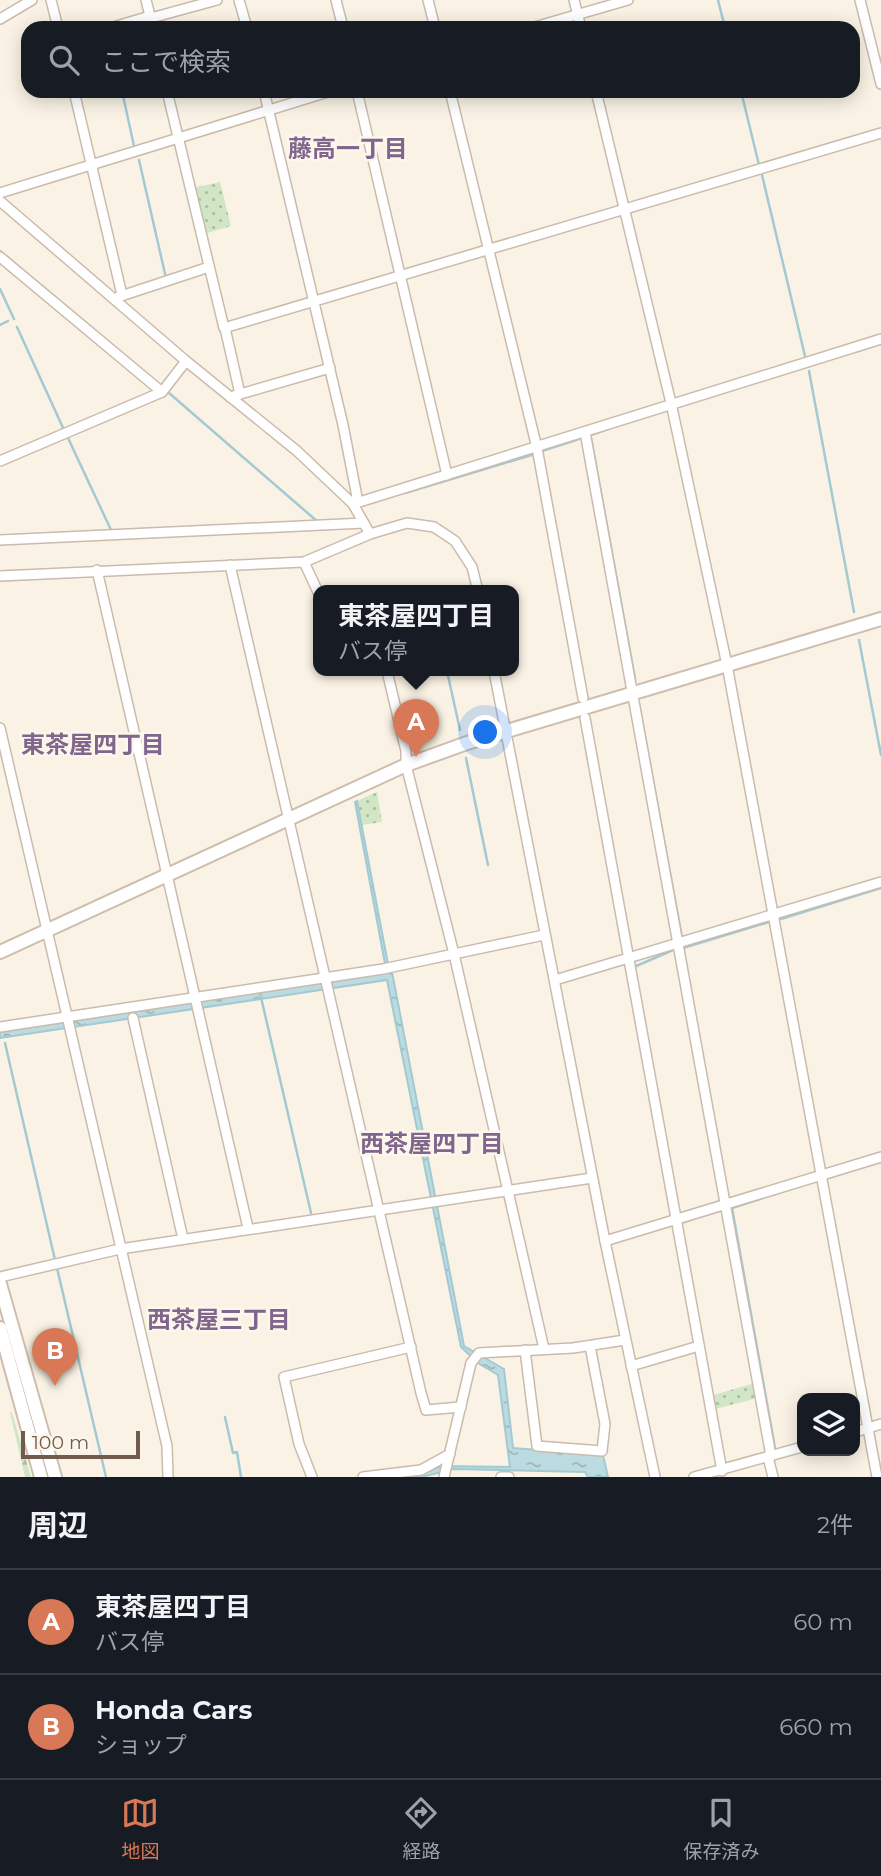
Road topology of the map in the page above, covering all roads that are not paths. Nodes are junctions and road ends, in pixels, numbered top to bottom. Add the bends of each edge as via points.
1 (32, 0) edge
2 (51, 0) edge
3 (146, 0) edge
4 (218, 0) edge
5 (239, 0) edge
6 (336, 0) edge
7 (428, 0) edge
8 (574, 0) edge
9 (628, 0) edge
10 (860, 0) edge
11 (578, 15) junction
12 (0, 19) edge
13 (56, 21) edge
14 (151, 21) edge
15 (245, 21) edge
16 (341, 21) edge
17 (433, 21) edge
18 (556, 21) edge
19 (579, 21) edge
20 (881, 84) edge
21 (76, 98) edge
22 (169, 98) edge
23 (266, 98) edge
24 (309, 98) edge
25 (359, 98) edge
26 (452, 98) edge
27 (598, 98) edge
28 (269, 111) junction
29 (881, 133) edge
30 (178, 140) junction
31 (92, 164) junction
32 (0, 193) edge
33 (0, 201) edge
34 (625, 209) junction
35 (489, 249) junction
36 (0, 257) edge
37 (209, 267) junction
38 (401, 276) junction
39 (118, 298) junction
40 (314, 301) junction
41 (225, 328) junction
42 (881, 339) edge
43 (186, 362) junction
44 (330, 368) junction
45 (162, 392) junction
46 (240, 394) junction
47 (230, 397) junction
48 (671, 403) junction
49 (585, 432) junction
50 (537, 448) junction
51 (0, 461) edge
52 (447, 475) junction
53 (353, 504) junction
54 (364, 523) junction
55 (370, 534) junction
56 (0, 540) edge
57 (304, 562) junction
58 (230, 565) junction
59 (97, 570) junction
60 (0, 576) edge
61 (315, 585) edge
62 (476, 585) edge
63 (881, 618) edge
64 (727, 665) junction
65 (388, 676) edge
66 (495, 676) edge
67 (632, 693) junction
68 (583, 698) dead end
69 (585, 718) dead end
70 (0, 728) edge
71 (506, 731) junction
72 (406, 765) junction
73 (287, 821) junction
74 (166, 876) junction
75 (881, 882) edge
76 (774, 914) junction
77 (47, 931) junction
78 (544, 935) junction
79 (678, 943) junction
80 (0, 953) edge
81 (454, 954) junction
82 (629, 958) junction
83 (555, 980) junction
84 (326, 984) junction
85 (197, 1003) junction
86 (132, 1018) dead end
87 (67, 1022) junction
88 (0, 1027) edge
89 (881, 1157) edge
90 (822, 1175) junction
91 (592, 1178) junction
92 (508, 1191) junction
93 (726, 1205) junction
94 (379, 1211) junction
95 (676, 1220) junction
96 (248, 1228) junction
97 (183, 1239) junction
98 (605, 1241) junction
99 (120, 1249) junction
100 (0, 1277) edge
101 (0, 1284) edge
102 (0, 1328) edge
103 (625, 1340) junction
104 (590, 1346) junction
105 (699, 1346) junction
106 (411, 1347) junction
107 (544, 1349) junction
108 (525, 1350) junction
109 (631, 1366) junction
110 (461, 1407) junction
111 (881, 1423) edge
112 (868, 1428) junction
113 (860, 1430) edge
114 (797, 1449) edge
115 (769, 1457) junction
116 (447, 1466) edge
117 (724, 1473) edge
118 (41, 1477) edge
119 (55, 1477) edge
120 (168, 1477) edge
121 (312, 1477) edge
122 (363, 1477) edge
123 (501, 1477) edge
124 (509, 1477) edge
125 (655, 1477) edge
126 (694, 1477) edge
127 (773, 1477) edge
128 (877, 1477) edge

1 - 12 street
2 - 13 street
3 - 14 street
4 - 14 street
5 - 15 street
6 - 16 street
7 - 17 street
8 - 11 street
9 - 11 street
10 - 20 street
11 - 18 street
11 - 19 street
21 - 31 street
22 - 30 street
23 - 28 street
24 - 28 street
25 - 38 street
26 - 35 street
27 - 34 street
28 - 30 street
28 - 40 street
29 - 34 street
30 - 31 street
30 - 37 street
31 - 32 street
31 - 39 street
33 - 39 street
34 - 35 street
34 - 48 street
35 - 38 street
35 - 50 street
36 - 45 street
37 - 39 street
37 - 41 street
38 - 40 street
38 - 52 street
39 - 43 street
40 - 41 street
40 - 44 street
41 - 46 street
42 - 48 street
43 - 45 street
43 - 47 street
44 - 46 street
44 - 53 street via 356,497
45 - 51 street
46 - 47 street
47 - 53 street
48 - 49 street
48 - 64 street
49 - 50 street
49 - 67 street
50 - 52 street
50 - 68 street
52 - 53 street
53 - 54 street
54 - 55 street
54 - 56 street
55 - 57 street
55 - 62 street via 407,523 445,532 466,553
57 - 58 street
57 - 61 street
58 - 59 street
58 - 73 street
59 - 60 street
59 - 74 street
63 - 64 street
64 - 67 street
64 - 76 street
65 - 72 street
66 - 71 street
67 - 71 street
67 - 79 street
69 - 82 street
70 - 77 street
71 - 72 street
71 - 78 street
72 - 73 street
72 - 81 street
73 - 74 street
73 - 84 street
74 - 77 street
74 - 85 street
75 - 76 street
76 - 79 street
76 - 90 street
77 - 80 street
77 - 87 street
78 - 81 street
78 - 83 street
79 - 82 street
79 - 93 street
81 - 84 street
81 - 92 street
82 - 83 street
82 - 95 street
83 - 91 street
84 - 85 street
84 - 94 street
85 - 87 street
85 - 96 street
86 - 97 street
87 - 88 street
87 - 99 street
89 - 90 street
90 - 93 street
90 - 112 street
91 - 92 street
91 - 98 street
92 - 94 street
92 - 107 street
93 - 95 street
93 - 115 street
94 - 96 street
94 - 106 street
95 - 98 street
95 - 105 street
96 - 97 street
97 - 99 street
98 - 103 street
99 - 100 street
99 - 120 street via 167,1446
101 - 119 street
102 - 118 street
103 - 104 street
103 - 109 street
104 - 107 street
104 - 108 street via 605,1424 602,1451 537,1446
105 - 109 street
105 - 117 street
106 - 110 street via 426,1410
106 - 121 street via 284,1377 299,1444
107 - 108 street
108 - 110 street via 479,1353 471,1363
109 - 125 street
110 - 116 street
111 - 112 street
112 - 113 street
112 - 128 street
114 - 115 street
115 - 117 street
115 - 127 street
116 - 122 street
117 - 126 street
123 - 124 street

